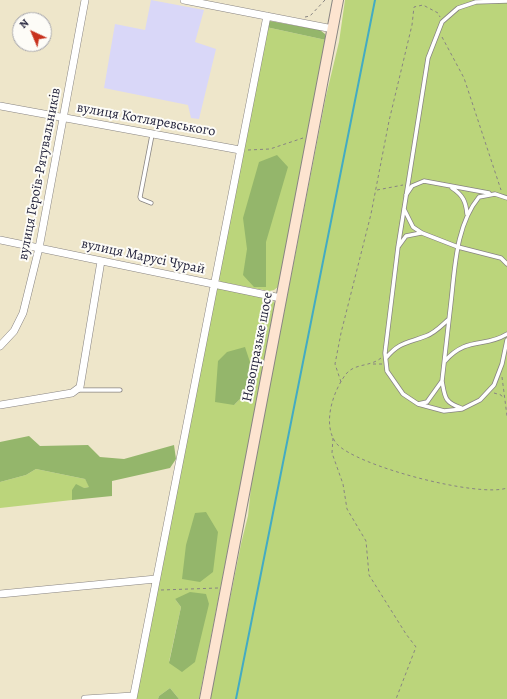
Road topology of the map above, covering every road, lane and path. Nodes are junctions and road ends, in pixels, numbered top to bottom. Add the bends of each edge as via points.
1 (85, 0) edge
2 (184, 0) edge
3 (325, 0) edge
4 (338, 0) edge
5 (507, 1) edge
6 (267, 16) junction
7 (302, 17) dead end
8 (442, 22) junction
9 (333, 29) junction
10 (437, 29) junction
11 (0, 106) edge
12 (65, 119) junction
13 (313, 133) junction
14 (152, 135) junction
15 (240, 150) junction
16 (407, 184) junction
17 (450, 186) junction
18 (376, 190) junction
19 (495, 194) junction
20 (405, 196) junction
21 (506, 197) edge
22 (151, 203) dead end
23 (403, 207) junction
24 (467, 215) junction
25 (422, 233) junction
26 (0, 240) edge
27 (458, 247) junction
28 (40, 248) junction
29 (398, 248) junction
30 (501, 258) junction
31 (507, 258) edge
32 (101, 261) junction
33 (507, 264) edge
34 (215, 285) junction
35 (281, 298) junction
36 (449, 319) junction
37 (507, 334) edge
38 (507, 340) edge
39 (0, 346) edge
40 (385, 352) junction
41 (386, 358) junction
42 (444, 362) junction
43 (373, 364) junction
44 (502, 364) junction
45 (387, 371) junction
46 (442, 381) junction
47 (341, 382) junction
48 (77, 390) junction
49 (120, 390) dead end
50 (492, 393) dead end
51 (504, 400) junction
52 (418, 404) junction
53 (0, 405) edge
54 (462, 409) junction
55 (507, 416) edge
56 (333, 438) junction
57 (507, 488) edge
58 (156, 579) junction
59 (226, 587) junction
60 (155, 590) junction
61 (0, 594) edge
62 (133, 697) edge
63 (86, 699) edge
64 (205, 699) edge
65 (396, 699) edge

1 - 12 street, вулиця Героїв-Рятувальників
2 - 6 street
3 - 7 path via 310,16
4 - 9 main road, Новопразьке шосе
5 - 8 lane via 476,2 458,8
6 - 9 street
6 - 15 street
8 - 10 lane
8 - 18 path via 438,14 424,5 414,7
9 - 13 main road, Новопразьке шосе
10 - 16 lane via 428,58
10 - 21 path via 464,78
11 - 12 street, вулиця Котляревського
12 - 14 street, вулиця Котляревського
12 - 28 street, вулиця Героїв-Рятувальників
13 - 15 path via 270,149
13 - 35 main road, Новопразьке шосе
14 - 15 street, вулиця Котляревського
14 - 22 lane via 140,197
15 - 34 street
16 - 18 path
16 - 20 lane
17 - 19 lane
17 - 20 lane via 424,181 412,186
17 - 24 lane via 460,193 466,204
18 - 47 path via 335,364
19 - 21 lane
19 - 24 lane via 479,197
20 - 23 lane
23 - 25 lane via 413,227
23 - 29 lane
24 - 27 lane
25 - 27 lane
25 - 29 lane via 406,236
26 - 28 street, вулиця Марусі Чурай
27 - 30 lane
27 - 36 lane
28 - 32 street, вулиця Марусі Чурай
28 - 39 street, вулиця Героїв-Рятувальників via 23,313 14,331
29 - 40 lane
30 - 31 lane
30 - 33 lane
32 - 34 street, вулиця Марусі Чурай
32 - 48 street via 82,380
34 - 35 street, вулиця Марусі Чурай
34 - 58 street
35 - 59 main road, Новопразьке шосе
36 - 41 lane via 427,336 400,344
36 - 42 lane
37 - 42 lane via 462,346
38 - 44 lane
40 - 41 lane
40 - 43 path
41 - 45 lane
42 - 46 lane
43 - 45 path via 381,364
43 - 47 path via 354,367
44 - 51 path
44 - 54 lane via 494,385 480,400
45 - 52 lane via 403,394
46 - 52 lane via 427,402
46 - 54 lane via 450,404
47 - 56 path via 331,408 330,427
48 - 49 lane
48 - 53 street via 72,394
50 - 51 path via 501,395
51 - 55 path
52 - 54 lane via 444,411
56 - 57 path via 351,455 423,479 471,489
56 - 65 path via 332,453 343,484 347,509 366,541 369,575 416,647
58 - 60 street
58 - 61 street
59 - 60 path
59 - 64 main road, Новопразьке шосе
60 - 62 street
62 - 63 street

